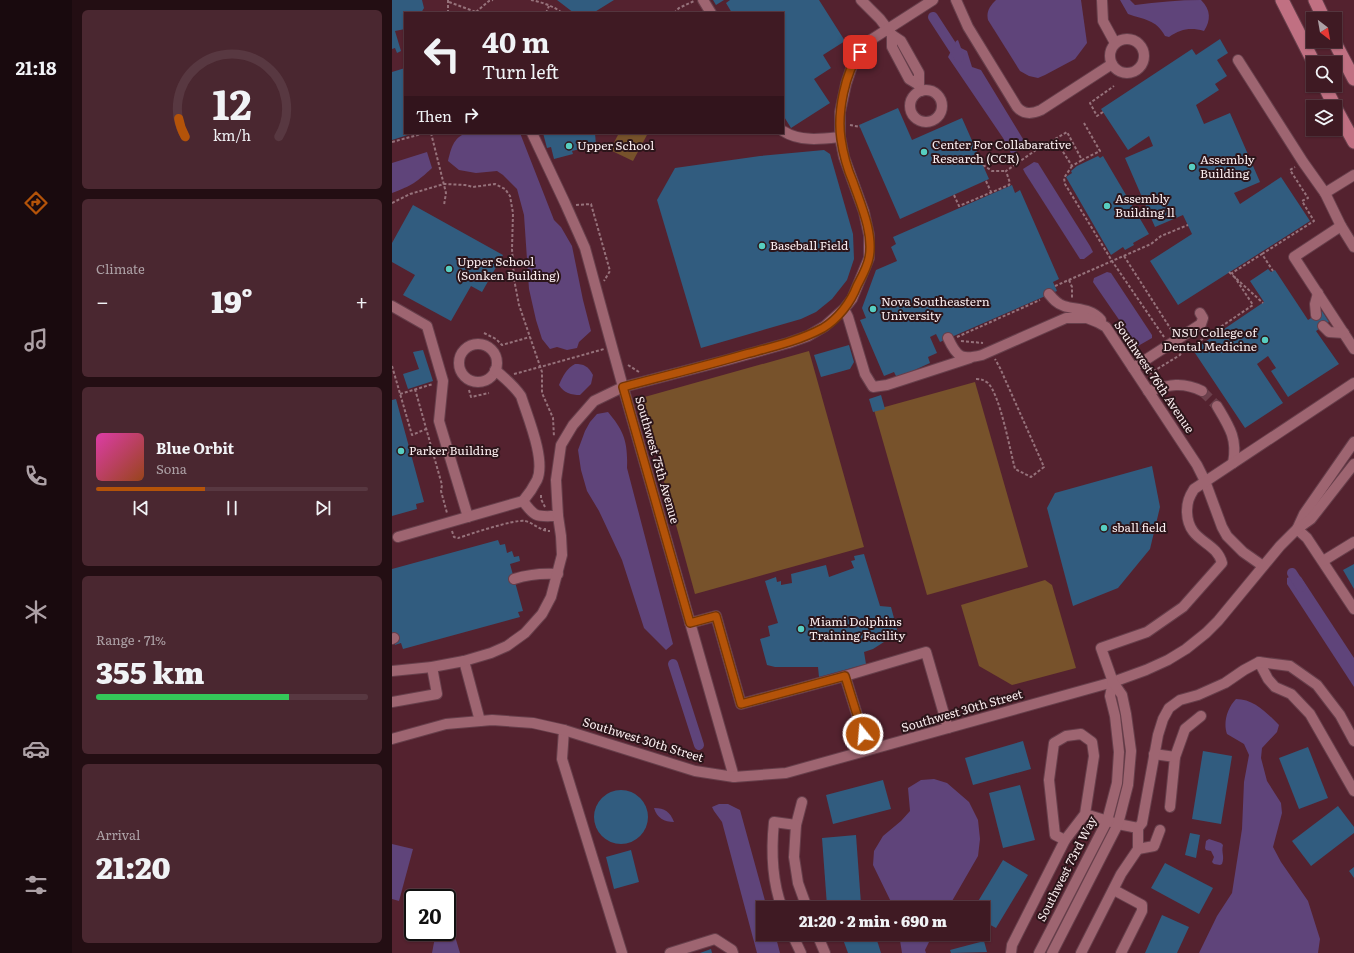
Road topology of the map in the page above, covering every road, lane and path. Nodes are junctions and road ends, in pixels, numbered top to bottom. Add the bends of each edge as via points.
1 (493, 0) edge
2 (531, 0) edge
3 (695, 0) edge
4 (703, 0) edge
5 (861, 0) edge
6 (933, 0) edge
7 (956, 0) edge
8 (1102, 0) edge
9 (1282, 0) edge
10 (1315, 0) edge
11 (449, 1) edge
12 (549, 6) junction
13 (448, 12) edge
14 (476, 12) edge
15 (546, 12) edge
16 (560, 12) edge
17 (675, 12) edge
18 (710, 12) edge
19 (1321, 12) edge
20 (890, 32) junction
21 (1115, 43) junction
22 (1338, 48) edge
23 (1310, 56) edge
24 (911, 59) junction
25 (1238, 60) dead end
26 (901, 64) junction
27 (1112, 64) junction
28 (1354, 79) edge
29 (1114, 86) dead end
30 (1103, 112) dead end
31 (1342, 120) edge
32 (1084, 123) dead end
33 (848, 125) dead end
34 (860, 127) dead end
35 (784, 132) edge
36 (421, 134) edge
37 (431, 134) edge
38 (532, 134) edge
39 (840, 137) junction
40 (1055, 139) junction
41 (392, 142) edge
42 (1354, 142) edge
43 (1082, 160) junction
44 (983, 164) dead end
45 (1299, 165) dead end
46 (1072, 166) junction
47 (1006, 171) junction
48 (1354, 175) edge
49 (986, 181) dead end
50 (444, 184) junction
51 (991, 193) junction
52 (1325, 193) junction
53 (954, 195) dead end
54 (574, 200) dead end
55 (392, 203) edge
56 (444, 205) dead end
57 (576, 205) junction
58 (579, 210) dead end
59 (1188, 225) dead end
60 (1341, 226) junction
61 (1354, 247) edge
62 (1262, 254) junction
63 (1124, 256) junction
64 (1112, 261) junction
65 (1273, 271) dead end
66 (1229, 272) dead end
67 (602, 274) dead end
68 (1069, 280) junction
69 (604, 281) junction
70 (606, 287) dead end
71 (1318, 293) junction
72 (1048, 294) junction
73 (1263, 303) dead end
74 (1072, 304) dead end
75 (392, 306) edge
76 (844, 309) junction
77 (1200, 313) dead end
78 (1316, 315) dead end
79 (1066, 318) junction
80 (1323, 326) dead end
81 (1106, 327) junction
82 (484, 333) dead end
83 (1344, 333) junction
84 (1174, 334) dead end
85 (530, 337) junction
86 (948, 338) dead end
87 (1179, 343) dead end
88 (987, 344) dead end
89 (1165, 344) junction
90 (612, 346) junction
91 (1354, 349) edge
92 (1183, 350) junction
93 (994, 356) dead end
94 (970, 358) junction
95 (626, 364) dead end
96 (392, 366) edge
97 (540, 367) junction
98 (1133, 368) junction
99 (495, 370) dead end
100 (640, 372) dead end
101 (1149, 374) dead end
102 (506, 379) junction
103 (976, 379) dead end
104 (1354, 383) edge
105 (433, 384) dead end
106 (623, 387) junction
107 (415, 389) junction
108 (469, 390) dead end
109 (1148, 391) junction
110 (1202, 391) tunnel mouth
111 (489, 392) dead end
112 (400, 394) junction
113 (1217, 406) tunnel mouth
114 (426, 428) junction
115 (1354, 442) edge
116 (1233, 463) junction
117 (1354, 464) edge
118 (1205, 481) junction
119 (523, 501) junction
120 (558, 516) junction
121 (468, 517) junction
122 (449, 523) junction
123 (1297, 529) junction
124 (554, 532) dead end
125 (398, 537) dead end
126 (1354, 542) edge
127 (1323, 561) junction
128 (1263, 566) junction
129 (558, 574) junction
130 (514, 579) dead end
131 (1354, 609) edge
132 (690, 623) junction
133 (464, 661) junction
134 (1259, 662) junction
135 (432, 667) junction
136 (392, 670) edge
137 (845, 676) junction
138 (1113, 682) junction
139 (392, 702) edge
140 (1201, 716) dead end
141 (480, 721) junction
142 (948, 728) junction
143 (564, 730) junction
144 (392, 740) edge
145 (1354, 741) edge
146 (868, 750) junction
147 (1154, 754) junction
148 (1175, 757) junction
149 (734, 777) junction
150 (1354, 791) edge
151 (802, 802) dead end
152 (1170, 807) dead end
153 (1085, 814) junction
154 (1107, 821) junction
155 (1118, 824) junction
156 (796, 825) junction
157 (1138, 828) junction
158 (1160, 830) dead end
159 (1065, 840) junction
160 (1138, 849) junction
161 (1114, 890) junction
162 (780, 901) edge
163 (804, 901) edge
164 (795, 941) edge
165 (820, 941) edge
166 (622, 953) edge
167 (670, 953) edge
168 (733, 953) edge
169 (801, 953) edge
170 (825, 953) edge
171 (1011, 953) edge
172 (1039, 953) edge
173 (1052, 953) edge
174 (1082, 953) edge
175 (1120, 953) edge

1 - 14 path
2 - 12 path
3 - 17 path
4 - 18 street
5 - 20 street
6 - 20 street
7 - 27 street via 968,27 1020,111 1035,113 1041,110
8 - 21 street via 1103,21
9 - 23 main road
10 - 19 main road
11 - 13 path
11 - 14 path
12 - 15 path
12 - 16 path
20 - 24 street via 901,41
20 - 26 street via 892,47
20 - 39 street via 866,43 854,60 840,112
21 - 27 street via 1110,53
21 - 27 street via 1131,39 1140,45 1144,56 1140,66 1131,72 1120,71
22 - 28 main road
24 - 26 street
24 - 26 street via 919,73 920,88 908,79
25 - 52 street
29 - 30 path via 1090,103 1097,116
31 - 42 main road
32 - 43 path via 1100,151
33 - 34 path
35 - 39 street via 800,138
36 - 41 path
37 - 50 path
38 - 90 street, Southwest 75th Avenue via 585,248
39 - 76 street via 869,236 869,258 852,299
40 - 43 path via 1067,132
40 - 46 path
40 - 47 path
43 - 46 path
44 - 47 path via 992,171
45 - 62 path via 1290,170 1308,198 1302,202 1314,221
46 - 64 path via 1064,180
47 - 51 path via 1009,185
48 - 52 street
49 - 51 path
50 - 55 path via 410,194
50 - 56 path
50 - 85 path via 473,187 495,184 505,189 510,196 513,213 514,280
51 - 53 path via 959,206
52 - 60 street
54 - 57 path
57 - 58 path
57 - 69 path via 591,204 610,271
59 - 63 path
60 - 61 street
60 - 71 street via 1294,257
62 - 65 path
62 - 92 path via 1232,273 1253,305
63 - 64 path
63 - 84 path
64 - 68 path
64 - 89 path
66 - 73 path, bridge
67 - 69 path
68 - 72 path
68 - 74 path via 1073,292
69 - 70 path
71 - 78 street
71 - 83 street
72 - 79 street via 1059,313
72 - 81 street via 1064,306 1097,315
72 - 88 path via 957,336 961,341
75 - 121 street via 428,326 443,381 439,421
76 - 94 street, Southwest 76th Avenue via 865,374 873,387 887,386
76 - 106 street via 825,326 808,336
77 - 89 street via 1203,318 1201,324
79 - 81 street, Southwest 76th Avenue via 1087,318
79 - 94 street, Southwest 76th Avenue
80 - 83 street via 1329,332
81 - 98 street, Southwest 76th Avenue
82 - 85 path via 502,345
83 - 91 street
85 - 97 path
86 - 94 street via 954,350 961,356
87 - 92 path
89 - 98 street via 1146,361
90 - 97 path
90 - 106 street, Southwest 75th Avenue
92 - 101 path via 1180,355
93 - 103 path via 1044,466 1030,477 1015,469 995,397 986,382
95 - 100 path
96 - 112 path
97 - 102 path via 510,375
98 - 109 street, Southwest 76th Avenue
99 - 102 street
102 - 119 street via 521,396 539,453 538,479
104 - 116 street
105 - 107 path
106 - 120 street via 594,401 573,425 561,445 556,480
106 - 132 street, Southwest 75th Avenue
107 - 112 path
107 - 114 path
108 - 111 path via 471,397
109 - 110 street via 1176,384 1188,385
109 - 118 street, Southwest 76th Avenue
112 - 114 path via 412,435
113 - 116 street via 1232,432 1236,448
114 - 122 path via 442,485 441,491
115 - 123 street, Southwest 30th Street via 1304,514
116 - 118 street
117 - 123 street, Southwest 30th Street via 1312,519
118 - 128 street, Southwest 76th Avenue via 1227,536 1243,552
118 - 138 street via 1188,497 1189,524 1195,534 1220,555 1222,563 1183,607 1146,632 1101,648
119 - 120 street via 537,516
119 - 121 street
120 - 129 street via 562,555
121 - 122 street
122 - 124 path via 454,537 458,538 515,521 525,521 545,531
122 - 125 street
123 - 127 street via 1307,538
123 - 128 street, Southwest 30th Street
126 - 127 street
127 - 131 street
128 - 138 street, Southwest 30th Street via 1218,621 1190,646 1157,665
129 - 130 street via 541,573
129 - 133 street via 552,597 542,614 525,633 507,646
132 - 137 street via 716,616 741,704
132 - 149 street, Southwest 75th Avenue
133 - 135 street
133 - 141 street
134 - 145 street via 1290,666 1317,685 1340,715
134 - 147 street via 1224,683 1180,700 1169,708 1163,719
134 - 150 street via 1275,687 1291,694 1310,714
135 - 136 street
135 - 139 street via 437,694
137 - 142 street via 926,652
137 - 146 street
138 - 142 street, Southwest 30th Street
138 - 154 street, Southwest 73rd Way via 1110,696 1119,752 1117,783
138 - 155 street, Southwest 73rd Way via 1122,695 1131,751 1128,785
140 - 148 street via 1185,729
141 - 143 street, Southwest 30th Street via 533,723
141 - 144 street, Southwest 30th Street via 446,724
142 - 146 street, Southwest 30th Street
143 - 149 street, Southwest 30th Street via 695,771
143 - 166 street via 562,759
146 - 149 street, Southwest 30th Street via 786,773
147 - 148 street
147 - 157 street via 1142,823
148 - 152 street
151 - 156 street
153 - 154 street
153 - 159 street
153 - 159 street via 1094,756 1092,742 1081,734 1066,736 1054,743 1049,780 1055,835
154 - 155 street
154 - 172 street, Southwest 73rd Way
155 - 157 street
155 - 173 street, Southwest 73rd Way
156 - 162 street via 774,822 772,847
156 - 163 street via 794,857 798,883
157 - 160 street
158 - 160 street via 1154,846
159 - 171 street via 1012,945
160 - 161 street via 1121,874
161 - 174 street
161 - 175 street via 1142,905 1142,910
164 - 169 street
165 - 170 street
167 - 168 street via 715,939

